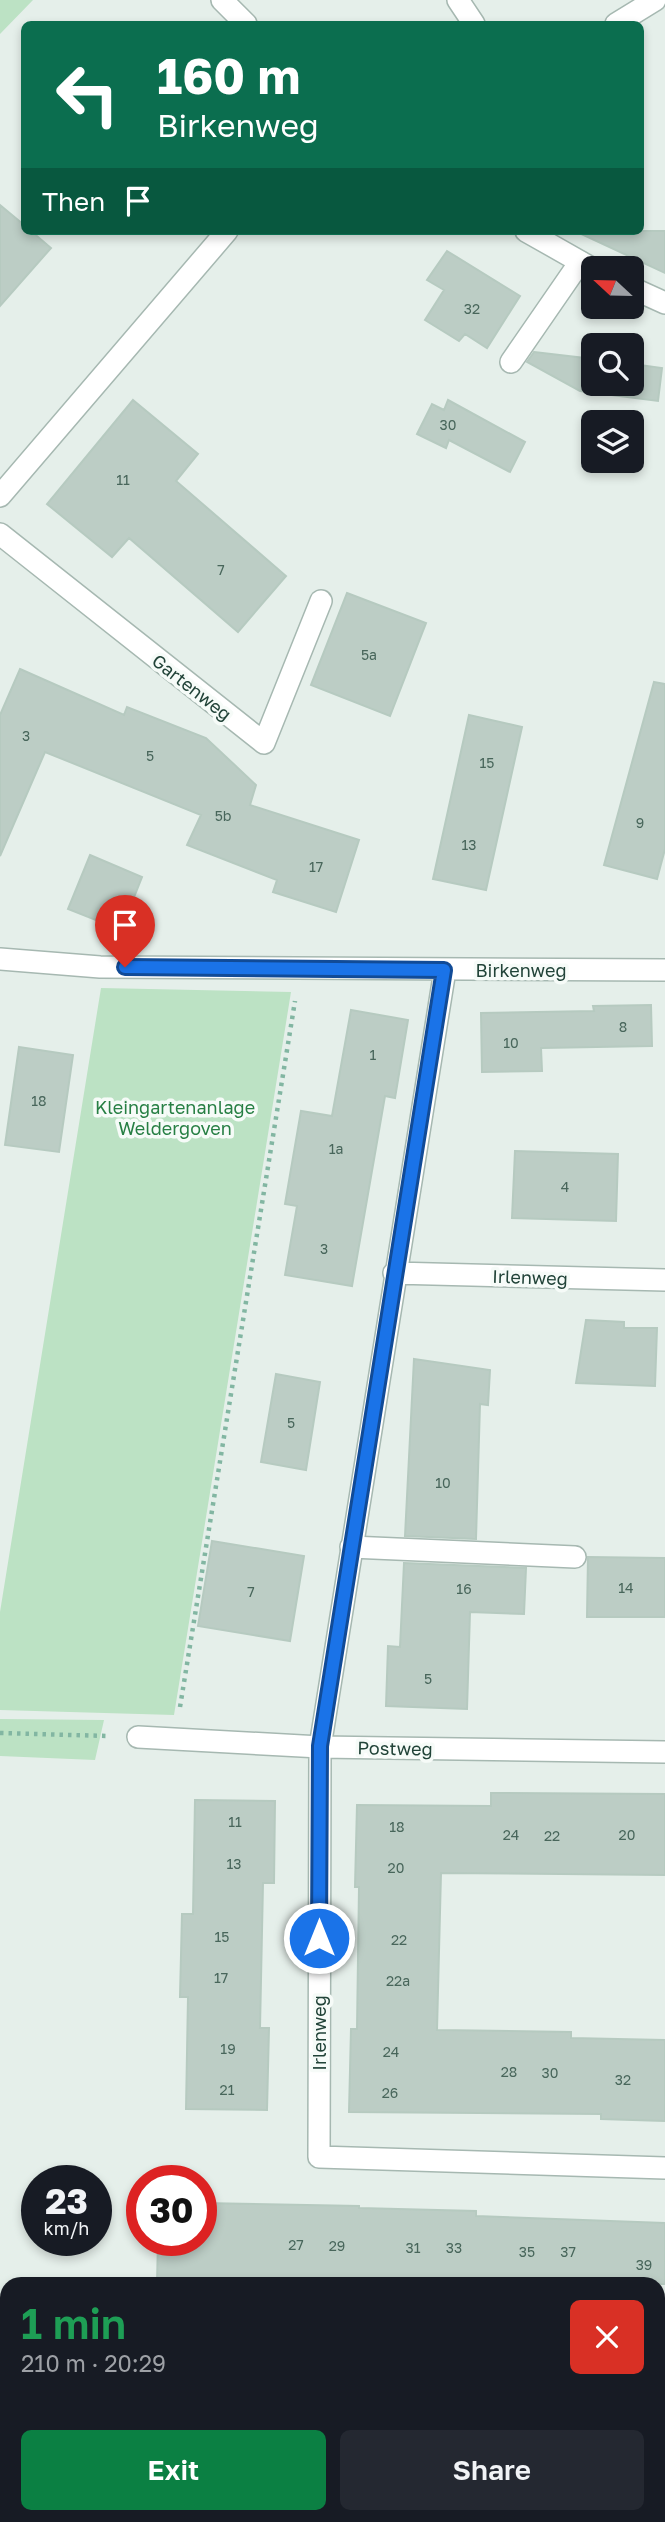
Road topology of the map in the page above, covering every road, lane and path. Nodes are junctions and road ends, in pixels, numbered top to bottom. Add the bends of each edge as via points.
1 (222, 0) edge
2 (458, 0) edge
3 (655, 0) edge
4 (243, 21) edge
5 (472, 21) edge
6 (621, 21) edge
7 (224, 235) edge
8 (533, 235) edge
9 (581, 262) edge
10 (581, 273) edge
11 (644, 293) edge
12 (665, 303) edge
13 (511, 362) dead end
14 (0, 496) edge
15 (0, 534) edge
16 (321, 601) dead end
17 (0, 959) edge
18 (300, 969) junction
19 (444, 970) junction
20 (665, 970) edge
21 (394, 1273) junction
22 (665, 1280) edge
23 (352, 1547) junction
24 (575, 1557) dead end
25 (0, 1733) edge
26 (138, 1737) joint
27 (174, 1739) junction
28 (320, 1746) junction
29 (665, 1752) edge
30 (665, 2168) edge

1 - 4 street
2 - 5 street
3 - 6 street
7 - 14 street
8 - 9 street
10 - 13 street
11 - 12 street
15 - 16 street, Gartenweg via 264,743
17 - 18 street, Birkenweg via 100,967
18 - 19 street, Birkenweg
18 - 27 path
19 - 20 street, Birkenweg
19 - 21 street, Irlenweg
21 - 22 street, Irlenweg
21 - 23 street, Irlenweg
23 - 24 street
23 - 28 street, Irlenweg
25 - 26 path
26 - 27 street, Postweg
27 - 28 street, Postweg
28 - 29 street, Postweg
28 - 30 street, Irlenweg via 318,2157

